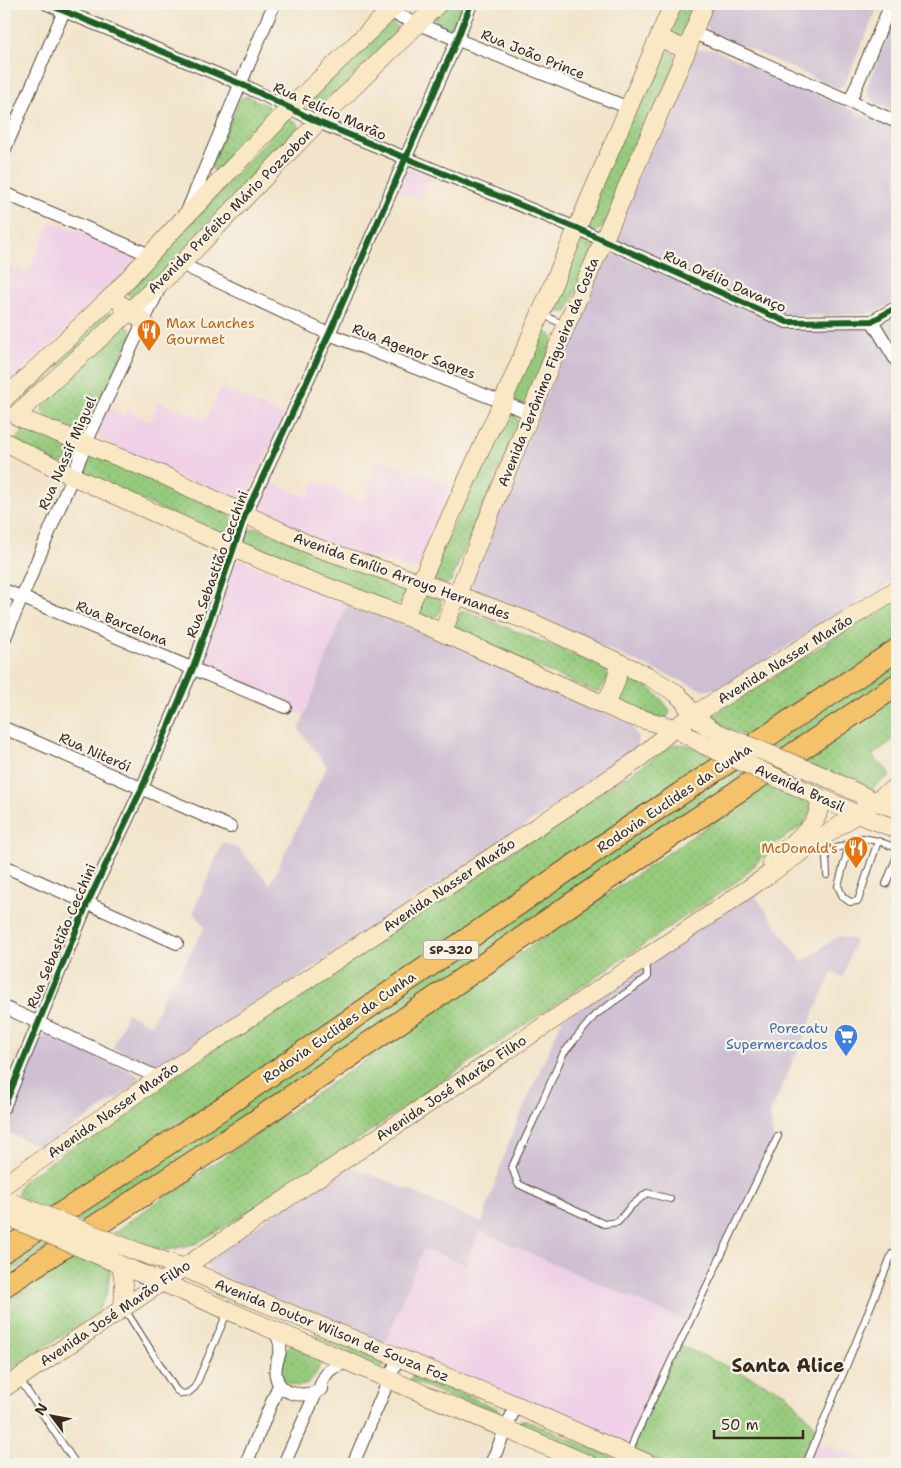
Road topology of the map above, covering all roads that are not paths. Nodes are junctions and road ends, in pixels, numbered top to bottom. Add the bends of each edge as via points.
1 (47, 4) edge
2 (274, 4) edge
3 (372, 4) edge
4 (438, 4) edge
5 (471, 4) edge
6 (673, 4) edge
7 (704, 4) edge
8 (891, 4) edge
9 (65, 7) edge
10 (394, 8) edge
11 (418, 24) junction
12 (692, 32) junction
13 (659, 38) junction
14 (457, 40) junction
15 (687, 50) junction
16 (241, 84) junction
17 (850, 101) junction
18 (290, 108) junction
19 (629, 108) junction
20 (318, 122) junction
21 (897, 122) edge
22 (4, 151) edge
23 (406, 158) junction
24 (4, 193) edge
25 (185, 217) junction
26 (576, 228) junction
27 (602, 241) junction
28 (150, 255) junction
29 (180, 264) junction
30 (163, 280) junction
31 (112, 296) junction
32 (897, 307) edge
33 (129, 311) junction
34 (540, 313) junction
35 (872, 321) junction
36 (144, 322) junction
37 (566, 326) junction
38 (329, 334) junction
39 (897, 362) edge
40 (4, 399) edge
41 (503, 401) junction
42 (13, 412) edge
43 (530, 413) junction
44 (4, 441) edge
45 (86, 444) junction
46 (72, 476) junction
47 (245, 515) junction
48 (233, 548) junction
49 (420, 582) junction
50 (897, 589) edge
51 (4, 590) edge
52 (457, 595) junction
53 (20, 598) junction
54 (405, 616) junction
55 (444, 632) junction
56 (4, 640) edge
57 (897, 650) edge
58 (617, 662) junction
59 (193, 668) junction
60 (897, 686) edge
61 (603, 704) junction
62 (285, 707) dead end
63 (692, 716) junction
64 (4, 728) edge
65 (674, 728) junction
66 (716, 732) joint
67 (897, 786) edge
68 (142, 788) junction
69 (816, 795) junction
70 (874, 800) junction
71 (897, 809) edge
72 (856, 814) junction
73 (230, 827) dead end
74 (897, 829) edge
75 (878, 841) junction
76 (850, 842) junction
77 (820, 848) junction
78 (897, 848) edge
79 (897, 856) edge
80 (4, 866) edge
81 (827, 876) dead end
82 (886, 884) dead end
83 (87, 904) junction
84 (723, 906) junction
85 (177, 943) dead end
86 (642, 960) junction
87 (4, 1007) edge
88 (38, 1022) junction
89 (159, 1078) junction
90 (4, 1107) edge
91 (778, 1136) dead end
92 (4, 1186) edge
93 (670, 1199) dead end
94 (7, 1207) edge
95 (4, 1251) edge
96 (892, 1254) dead end
97 (117, 1264) junction
98 (182, 1267) junction
99 (160, 1282) junction
100 (4, 1286) edge
101 (236, 1292) junction
102 (123, 1307) junction
103 (228, 1311) junction
104 (321, 1325) junction
105 (274, 1330) junction
106 (399, 1356) junction
107 (350, 1363) junction
108 (19, 1378) junction
109 (389, 1380) junction
110 (279, 1385) junction
111 (4, 1388) edge
112 (316, 1393) junction
113 (516, 1405) junction
114 (506, 1429) junction
115 (4, 1456) edge
116 (628, 1460) edge
117 (9, 1464) edge
118 (76, 1464) edge
119 (246, 1464) edge
120 (284, 1464) edge
121 (353, 1464) edge
122 (491, 1464) edge
123 (588, 1464) edge
124 (648, 1464) edge
125 (806, 1464) edge

1 - 9 street, Rua Felício Marão
2 - 16 street
3 - 10 street, Rua João Prince
4 - 11 main road, Avenida Prefeito Mário Pozzobon
5 - 14 street, Rua Sebastião Cecchini
6 - 13 main road, Avenida Jerônimo Figueira da Costa
7 - 12 main road, Avenida Jerônimo Figueira da Costa
8 - 17 street
9 - 16 street, Rua Felício Marão
9 - 22 street
10 - 11 street, Rua João Prince
10 - 18 main road, Avenida Prefeito Mário Pozzobon
11 - 14 street, Rua João Prince
11 - 20 main road, Avenida Prefeito Mário Pozzobon
12 - 15 main road, Avenida Jerônimo Figueira da Costa
12 - 17 street
13 - 15 main road
13 - 19 main road, Avenida Jerônimo Figueira da Costa
14 - 19 street, Rua João Prince
14 - 23 street, Rua Sebastião Cecchini
15 - 27 main road, Avenida Jerônimo Figueira da Costa
16 - 18 street, Rua Felício Marão
16 - 25 street
17 - 21 street
18 - 20 street, Rua Felício Marão
18 - 25 main road, Avenida Prefeito Mário Pozzobon
19 - 26 main road, Avenida Jerônimo Figueira da Costa
20 - 23 street, Rua Felício Marão
20 - 29 main road, Avenida Prefeito Mário Pozzobon
23 - 26 street, Rua Felício Marão
23 - 38 street, Rua Sebastião Cecchini
24 - 28 street
25 - 28 main road, Avenida Prefeito Mário Pozzobon
26 - 27 street, Rua Felício Marão
26 - 34 main road, Avenida Jerônimo Figueira da Costa
27 - 35 street, Rua Orélio Davanço via 787,322
27 - 37 main road, Avenida Jerônimo Figueira da Costa
28 - 31 main road, Avenida Prefeito Mário Pozzobon
29 - 30 main road, Avenida Prefeito Mário Pozzobon
29 - 38 street, Rua Agenor Sagres
30 - 33 main road, Avenida Prefeito Mário Pozzobon
30 - 36 street, Rua Nassif Miguel
31 - 33 main road
31 - 40 main road, Avenida Prefeito Mário Pozzobon
32 - 35 street
33 - 36 main road
33 - 42 main road, Avenida Prefeito Mário Pozzobon
34 - 37 lane
34 - 41 main road, Avenida Jerônimo Figueira da Costa
35 - 39 street
36 - 45 street, Rua Nassif Miguel
37 - 43 main road, Avenida Jerônimo Figueira da Costa
38 - 41 street, Rua Agenor Sagres
38 - 47 street, Rua Sebastião Cecchini
41 - 43 street, Rua Agenor Sagres
41 - 49 main road, Avenida Jerônimo Figueira da Costa
42 - 44 main road via 18,423 14,434
42 - 45 main road, Avenida Emílio Arroyo Hernandes
43 - 52 main road, Avenida Jerônimo Figueira da Costa
44 - 46 main road
45 - 46 street, Rua Nassif Miguel
45 - 47 main road, Avenida Emílio Arroyo Hernandes via 163,475
46 - 48 main road
46 - 53 street, Rua Nassif Miguel
47 - 48 street, Rua Sebastião Cecchini
47 - 49 main road, Avenida Emílio Arroyo Hernandes via 312,546
48 - 54 main road
48 - 59 street, Rua Sebastião Cecchini
49 - 52 main road, Avenida Emílio Arroyo Hernandes
49 - 54 main road, Avenida Jerônimo Figueira da Costa
50 - 63 main road, Avenida Nasser Marão
51 - 53 street, Rua Barcelona
52 - 55 main road, Avenida Jerônimo Figueira da Costa
52 - 58 main road, Avenida Emílio Arroyo Hernandes via 531,622
53 - 56 street, Rua Nassif Miguel
53 - 59 street, Rua Barcelona
54 - 55 main road
55 - 61 main road
57 - 95 highway, Rodovia Euclides da Cunha / SP-320 via 630,827 221,1109
58 - 61 main road via 615,683
58 - 63 main road, Avenida Emílio Arroyo Hernandes via 676,693
59 - 62 street, Rua Barcelona
59 - 68 street, Rua Sebastião Cecchini
60 - 100 highway, SP-320 via 658,845 250,1126
61 - 65 main road via 627,715
63 - 65 main road, Avenida Nasser Marão
63 - 66 main road, Avenida Emílio Arroyo Hernandes
64 - 68 street, Rua Niterói
65 - 69 main road, Avenida Brasil, bridge via 704,745
65 - 89 main road, Avenida Nasser Marão via 636,761
66 - 70 main road, Avenida Brasil, bridge
67 - 70 main road, Avenida José Marão Filho
68 - 73 street, Rua Niterói
68 - 83 street, Rua Sebastião Cecchini
69 - 72 main road, Avenida Brasil
69 - 84 main road via 821,805 818,816 807,830
70 - 71 main road, Avenida Brasil
70 - 72 main road, Avenida José Marão Filho
72 - 74 main road, Avenida Brasil
72 - 77 main road, Avenida José Marão Filho
75 - 76 lane via 863,838
75 - 76 lane via 858,901 850,902 838,886
75 - 78 lane
76 - 77 lane
77 - 81 lane via 826,857
77 - 84 main road, Avenida José Marão Filho
79 - 82 lane
80 - 83 street
83 - 85 street
83 - 88 street, Rua Sebastião Cecchini
84 - 86 main road, Avenida José Marão Filho
86 - 93 lane via 647,978 596,1015 563,1054 512,1167 518,1184 604,1224 618,1222 647,1193
86 - 98 main road, Avenida José Marão Filho
87 - 88 street
88 - 89 street
88 - 90 street, Rua Sebastião Cecchini
89 - 92 main road, Avenida Nasser Marão
91 - 116 lane via 634,1437
94 - 97 main road, Avenida Doutor Wilson de Souza Foz, bridge
94 - 98 main road, Avenida Doutor Wilson de Souza Foz, bridge
96 - 125 lane
97 - 99 main road, Avenida Doutor Wilson de Souza Foz
97 - 102 main road via 124,1284
98 - 99 main road, Avenida José Marão Filho
98 - 101 main road, Avenida Doutor Wilson de Souza Foz
99 - 102 main road, Avenida José Marão Filho
99 - 103 main road, Avenida Doutor Wilson de Souza Foz
101 - 103 main road
101 - 104 main road, Avenida Doutor Wilson de Souza Foz
102 - 103 lane via 176,1390 182,1394 195,1387
102 - 108 main road, Avenida José Marão Filho
103 - 105 main road, Avenida Doutor Wilson de Souza Foz
104 - 105 main road via 311,1330 290,1322
104 - 106 main road, Avenida Doutor Wilson de Souza Foz
105 - 107 main road, Avenida Doutor Wilson de Souza Foz
105 - 110 street via 280,1347 276,1370
106 - 109 street
106 - 113 main road, Avenida Doutor Wilson de Souza Foz
107 - 109 main road, Avenida Doutor Wilson de Souza Foz
107 - 112 street via 332,1368 324,1376 322,1389
108 - 111 main road, Avenida José Marão Filho
108 - 118 lane
109 - 114 main road, Avenida Doutor Wilson de Souza Foz
109 - 121 street
110 - 112 street via 295,1394
110 - 119 street
112 - 120 street
113 - 114 street
113 - 116 main road, Avenida Doutor Wilson de Souza Foz
114 - 122 street
114 - 123 main road, Avenida Doutor Wilson de Souza Foz
115 - 117 lane
116 - 124 main road, Avenida Doutor Wilson de Souza Foz

